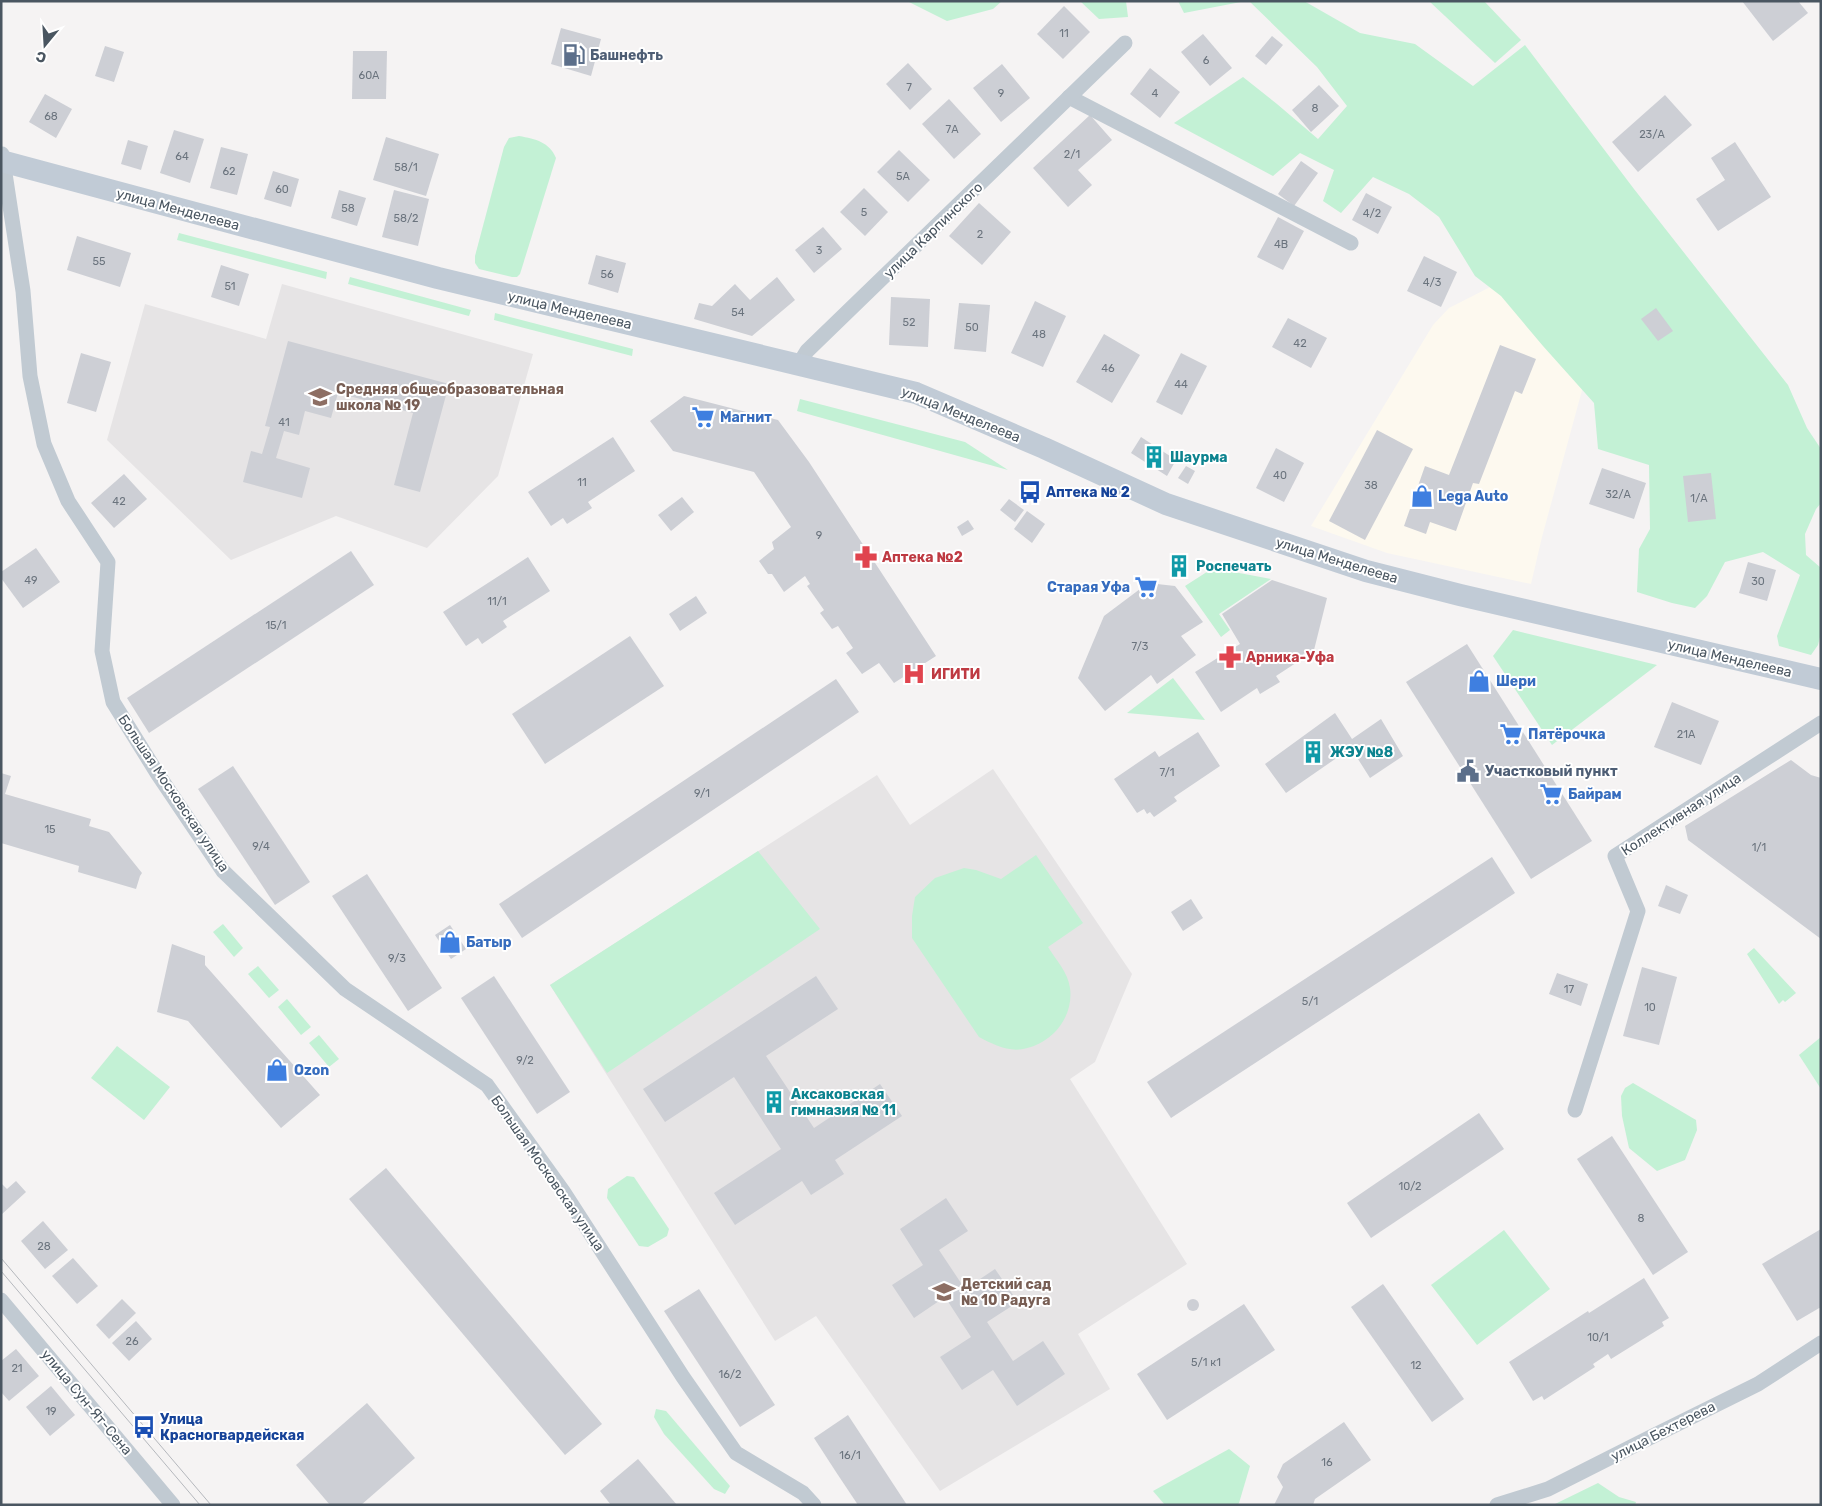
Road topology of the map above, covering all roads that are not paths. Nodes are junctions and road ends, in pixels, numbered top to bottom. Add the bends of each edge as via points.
1 (1125, 43) dead end
2 (1069, 97) junction
3 (2, 158) edge
4 (1351, 243) dead end
5 (798, 364) junction
6 (1821, 679) edge
7 (1821, 723) edge
8 (1575, 1110) dead end
9 (1, 1300) edge
10 (1821, 1343) edge
11 (173, 1505) edge
12 (814, 1505) edge
13 (1497, 1505) edge

1 - 2 street, улица Карпинского
2 - 4 street
2 - 5 street, улица Карпинского
3 - 5 main road, улица Менделеева via 447,280
3 - 12 street, Большая Московская улица via 22,291 30,376 44,444 68,501 108,562 102,651 113,702 223,871 345,988 487,1085 564,1191 682,1377 736,1452 803,1492
5 - 6 main road, улица Менделеева via 916,393 1166,504 1366,571
7 - 8 street, Коллективная улица via 1615,856 1638,911
9 - 11 street, улица Сун-Ят-Сена
10 - 13 street, улица Бехтерева via 1758,1384 1548,1489

